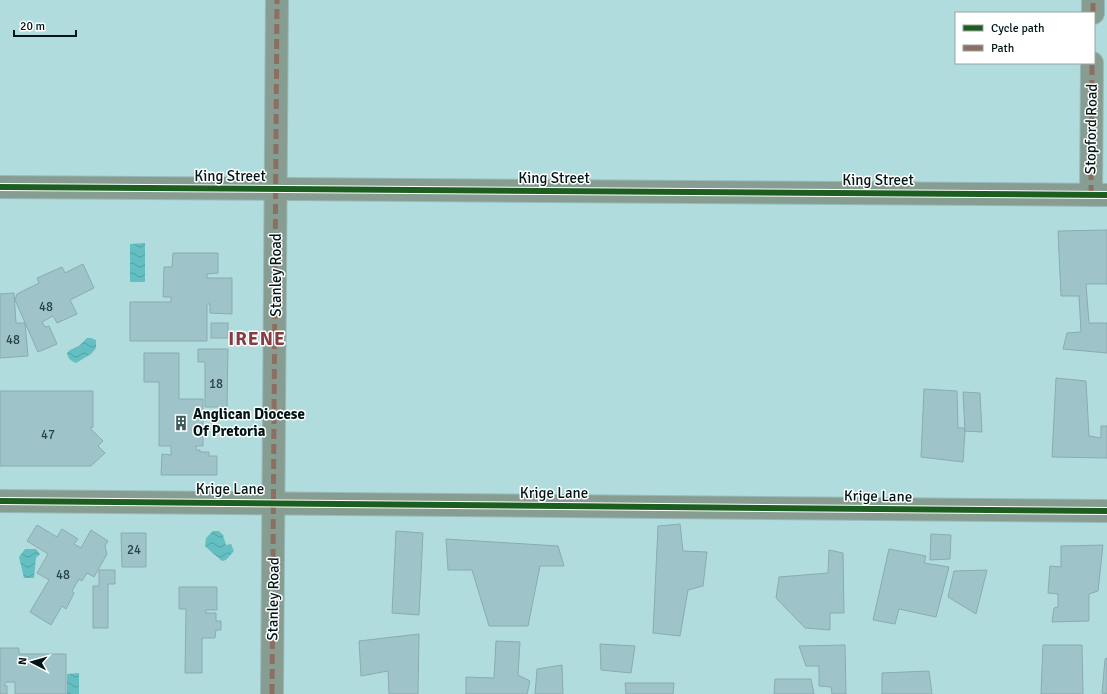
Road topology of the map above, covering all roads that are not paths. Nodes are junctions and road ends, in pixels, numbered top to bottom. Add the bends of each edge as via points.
1 (277, 0) edge
2 (1093, 0) edge
3 (1093, 12) edge
4 (1092, 64) edge
5 (0, 187) edge
6 (276, 189) junction
7 (1099, 195) edge
8 (0, 501) edge
9 (274, 503) junction
10 (1107, 511) edge
11 (272, 694) edge

1 - 6 street, Stanley Road
2 - 3 street
4 - 7 street, Stopford Road
5 - 6 street, King Street
6 - 7 street, King Street
6 - 9 street, Stanley Road
8 - 9 street, Krige Lane
9 - 10 street, Krige Lane
9 - 11 street, Stanley Road

